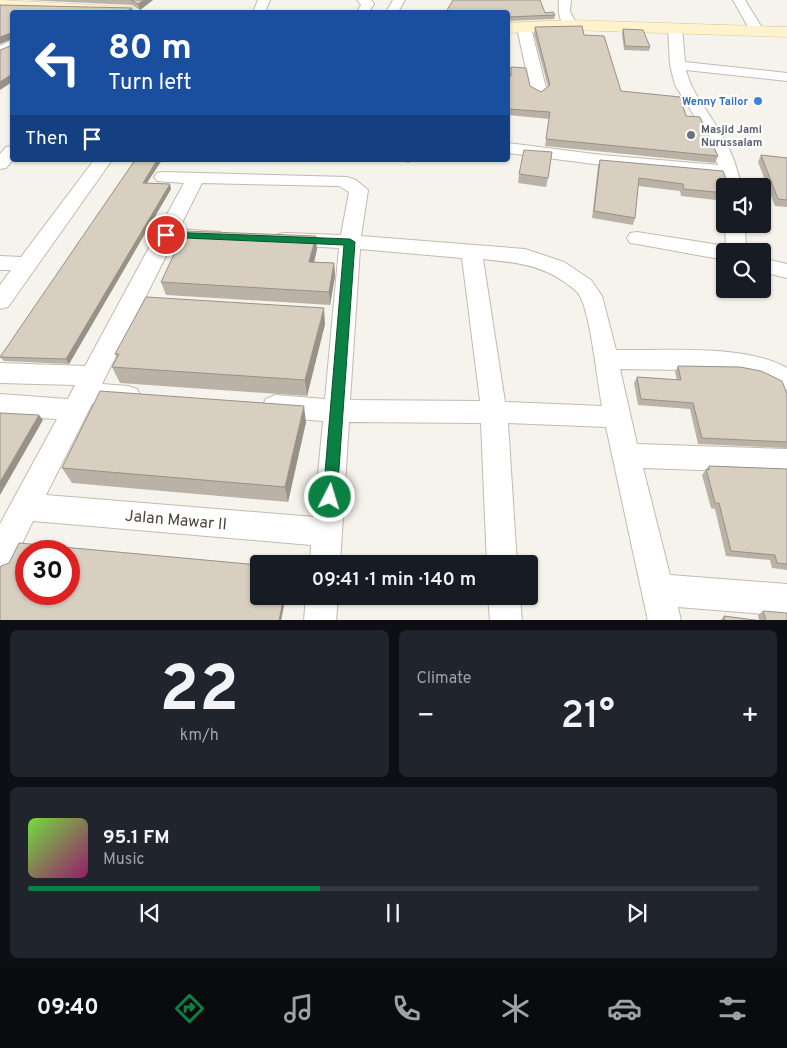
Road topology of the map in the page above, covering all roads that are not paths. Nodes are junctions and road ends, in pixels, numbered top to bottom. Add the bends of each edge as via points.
1 (363, 0) edge
2 (566, 0) edge
3 (739, 0) edge
4 (0, 4) edge
5 (99, 10) edge
6 (364, 10) edge
7 (570, 25) junction
8 (510, 28) edge
9 (524, 28) junction
10 (675, 28) junction
11 (757, 31) junction
12 (787, 32) edge
13 (10, 37) edge
14 (0, 52) edge
15 (677, 65) junction
16 (787, 77) edge
17 (539, 92) edge
18 (510, 148) edge
19 (102, 162) edge
20 (162, 177) dead end
21 (196, 178) junction
22 (730, 178) edge
23 (166, 235) junction
24 (234, 238) edge
25 (637, 238) dead end
26 (263, 239) edge
27 (350, 242) junction
28 (471, 251) junction
29 (716, 251) edge
30 (0, 263) edge
31 (27, 264) junction
32 (771, 267) edge
33 (787, 271) edge
34 (3, 293) edge
35 (606, 358) junction
36 (0, 373) edge
37 (787, 380) edge
38 (84, 393) junction
39 (152, 398) edge
40 (249, 404) edge
41 (0, 406) edge
42 (337, 410) junction
43 (494, 412) junction
44 (617, 418) junction
45 (628, 456) junction
46 (787, 461) edge
47 (25, 507) junction
48 (327, 532) junction
49 (0, 555) edge
50 (326, 555) edge
51 (502, 555) edge
52 (658, 590) junction
53 (787, 600) edge
54 (321, 605) edge
55 (505, 605) edge
56 (320, 620) edge
57 (506, 620) edge
58 (665, 620) edge

1 - 6 street via 368,4
2 - 7 street via 564,11
3 - 11 street
4 - 5 street
7 - 9 street
7 - 10 street
8 - 9 street
9 - 17 street
10 - 11 street
10 - 15 street
11 - 12 street
13 - 14 street
15 - 16 street
15 - 22 street via 684,86 707,123
18 - 22 street
19 - 31 street
20 - 21 street
21 - 23 street
21 - 27 street via 341,181 350,184 357,187 360,194
23 - 24 street
23 - 38 street via 140,304
25 - 29 street
26 - 27 street
27 - 28 street
27 - 42 street via 334,315
28 - 35 street via 525,256 557,267 578,281 591,296 598,314
28 - 43 street
30 - 31 street
31 - 34 street
32 - 33 street
35 - 37 street via 746,362 765,367
35 - 44 street
36 - 38 street
38 - 39 street
38 - 41 street
38 - 47 street
40 - 42 street
42 - 43 street
42 - 48 street
43 - 44 street
43 - 51 street
44 - 45 street
45 - 46 street
45 - 52 street
47 - 48 street, Jalan Mawar II
47 - 49 street
48 - 50 street
52 - 53 street
52 - 58 street
54 - 56 street
55 - 57 street

